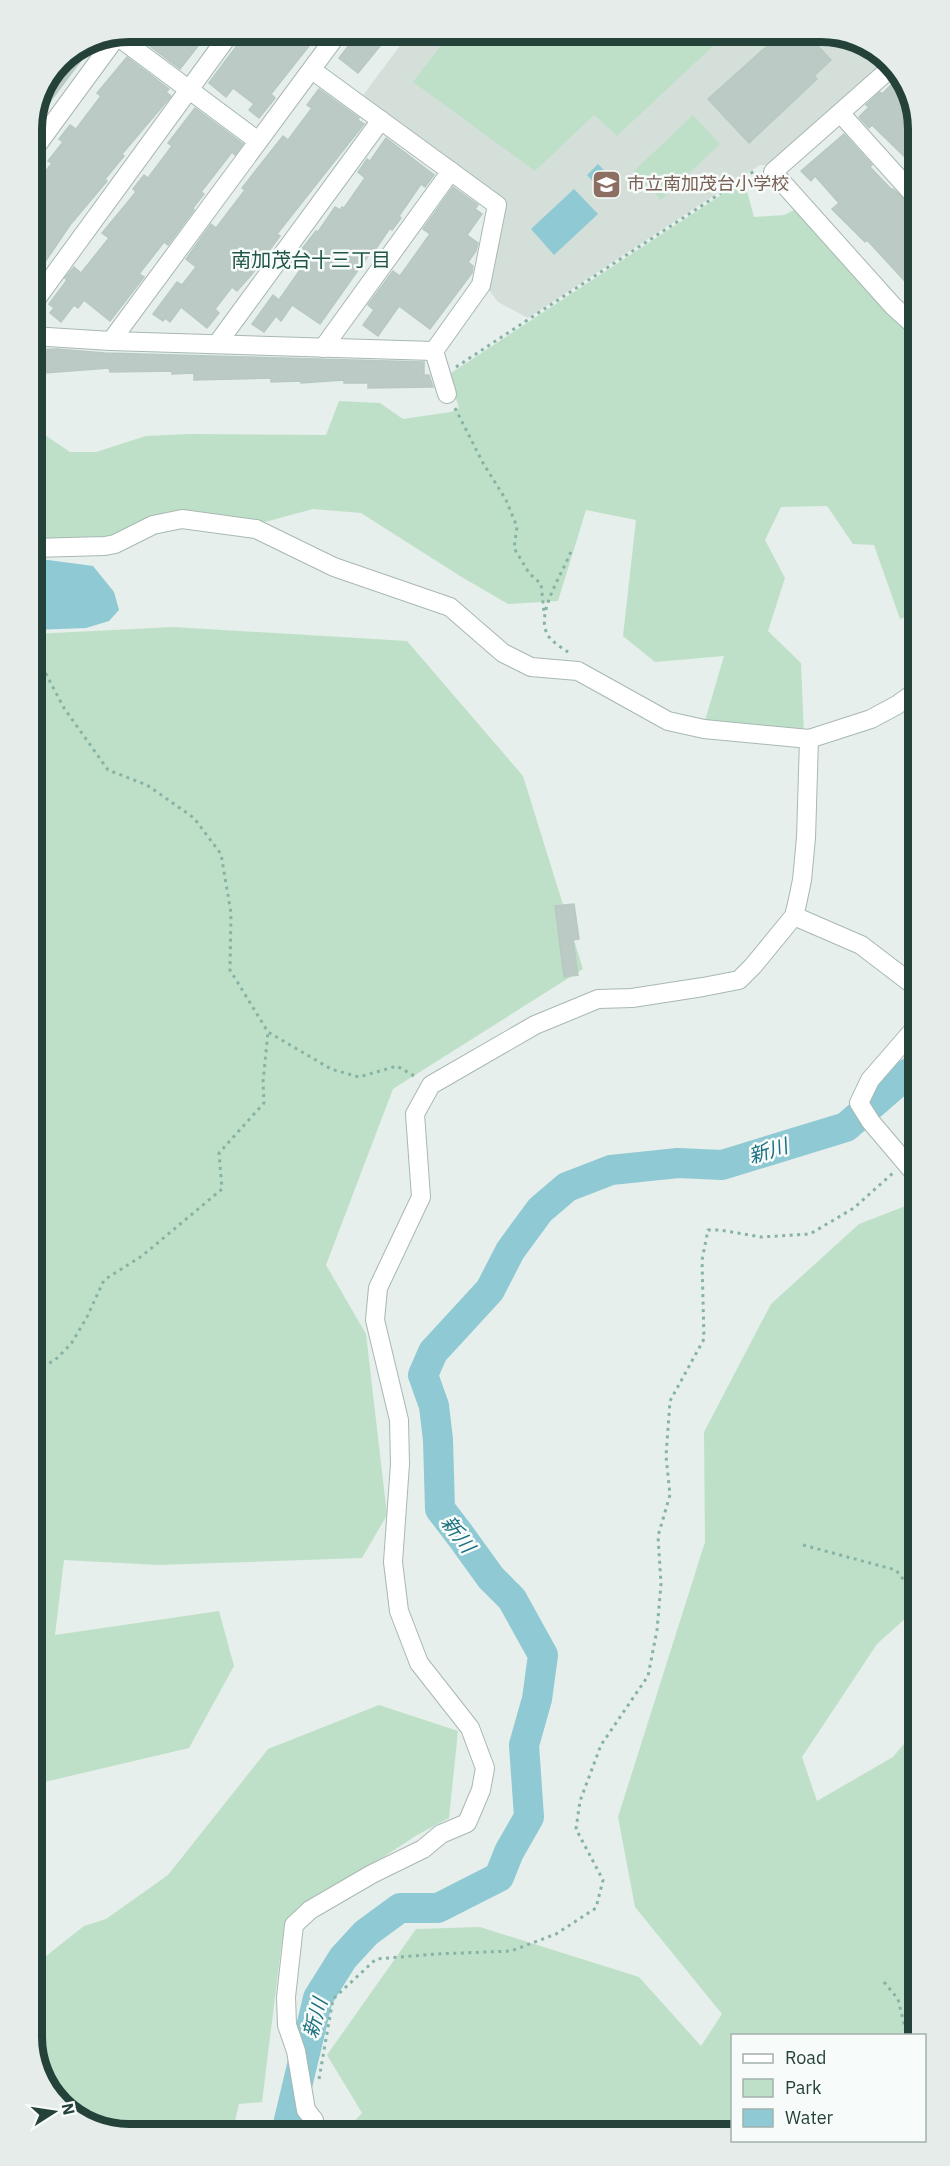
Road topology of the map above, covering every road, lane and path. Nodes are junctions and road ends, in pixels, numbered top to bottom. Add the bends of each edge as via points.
1 (125, 42) edge
2 (224, 42) edge
3 (332, 42) edge
4 (111, 45) edge
5 (312, 70) junction
6 (887, 72) edge
7 (188, 91) junction
8 (841, 114) junction
9 (381, 120) junction
10 (42, 138) edge
11 (258, 141) junction
12 (451, 171) junction
13 (773, 172) junction
14 (908, 187) edge
15 (42, 291) edge
16 (908, 320) edge
17 (42, 337) edge
18 (111, 341) junction
19 (217, 344) junction
20 (323, 348) junction
21 (434, 351) junction
22 (441, 376) junction
23 (447, 394) joint
24 (42, 548) edge
25 (571, 551) dead end
26 (544, 612) junction
27 (567, 652) dead end
28 (42, 671) edge
29 (908, 697) edge
30 (809, 739) junction
31 (794, 916) junction
32 (908, 981) edge
33 (268, 1032) junction
34 (908, 1036) edge
35 (431, 1085) junction
36 (908, 1165) edge
37 (908, 1170) edge
38 (42, 1365) edge
39 (803, 1545) dead end
40 (908, 1586) edge
41 (884, 1982) dead end
42 (907, 2034) edge
43 (318, 2084) dead end
44 (313, 2124) edge

1 - 7 street
2 - 7 street
3 - 5 street
4 - 10 street
5 - 9 street
5 - 11 street
6 - 8 street
7 - 11 street
7 - 15 street
8 - 13 street
8 - 14 street
9 - 12 street
9 - 19 street
11 - 18 street
12 - 20 street
12 - 21 street via 497,205 481,285
13 - 16 street
13 - 22 path via 761,167 751,173
17 - 18 street
18 - 19 street
19 - 20 street
20 - 21 street
21 - 22 street
22 - 23 street
23 - 26 path via 506,500 517,527 514,548 541,584
24 - 30 street via 105,546 153,525 182,519 256,529 334,567 450,607 503,653 521,663 578,671 668,721 704,729
25 - 26 path
26 - 27 path via 549,637
28 - 33 path via 108,770 147,785 194,818 221,854 231,913 230,970
29 - 30 street via 871,719
30 - 31 street via 804,859
31 - 32 street via 861,945
31 - 35 street via 739,980 632,998 598,999 535,1025
33 - 35 path via 331,1069 359,1077 397,1066
33 - 38 path via 264,1103 219,1153 222,1190 142,1256 104,1280 71,1344 54,1361
34 - 36 street via 870,1080 859,1103
35 - 44 street via 415,1114 421,1197 378,1288 375,1320 399,1420 393,1562 399,1611 419,1663 470,1728 485,1768 481,1790 467,1823 310,1910 294,1926 287,2025 296,2051 306,2110
37 - 43 path via 810,1234 761,1237 708,1230 702,1260 704,1339 670,1401 666,1456 670,1495 658,1536 661,1584 648,1676 601,1745 580,1801 576,1829 603,1881 596,1908 556,1934 511,1951 376,1959 333,1999
39 - 40 path via 896,1570
41 - 42 path via 898,1999

